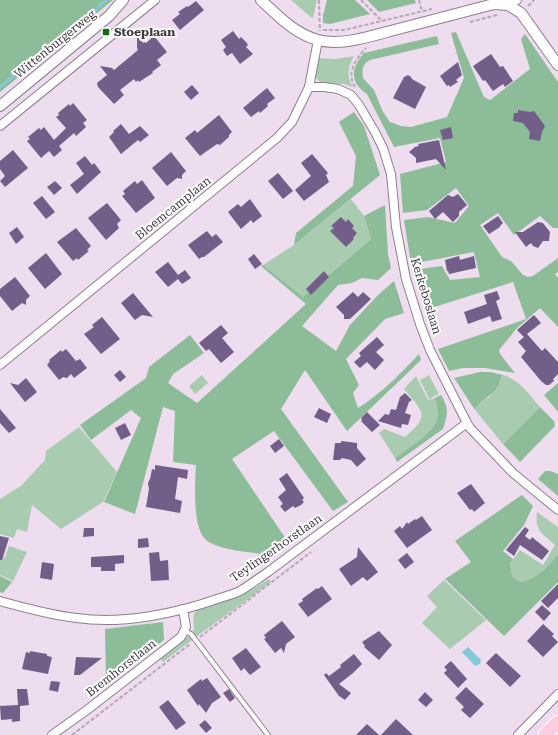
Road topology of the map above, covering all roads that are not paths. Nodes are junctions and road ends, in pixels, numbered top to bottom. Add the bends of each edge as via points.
1 (123, 0) edge
2 (155, 0) edge
3 (261, 0) edge
4 (517, 0) edge
5 (508, 5) junction
6 (318, 40) junction
7 (558, 65) edge
8 (309, 88) junction
9 (0, 106) edge
10 (0, 126) edge
11 (0, 365) edge
12 (467, 423) junction
13 (558, 510) edge
14 (0, 601) edge
15 (183, 609) junction
16 (184, 631) junction
17 (558, 694) edge
18 (558, 722) edge
19 (52, 735) edge
20 (268, 735) edge
21 (518, 735) edge
22 (545, 735) edge

1 - 9 street, Wittenburgerweg via 109,16
2 - 10 street
3 - 6 street via 289,26
4 - 5 street
5 - 6 street via 494,4 359,39 328,42
5 - 7 street via 521,13
6 - 8 street, Bloemcamplaan
8 - 11 street, Bloemcamplaan via 292,122 277,138
8 - 12 street, Kerkeboslaan via 338,89 351,95 380,143 391,174 396,227 406,279 433,357
12 - 13 street, Kerkeboslaan via 513,473
12 - 15 street, Teylingerhorstlaan via 240,591
14 - 15 street, Teylingerhorstlaan via 78,619 145,617
15 - 16 street via 186,627
16 - 19 street, Bremhorstlaan via 174,642
16 - 20 lane via 196,640
17 - 21 street
18 - 22 main road

